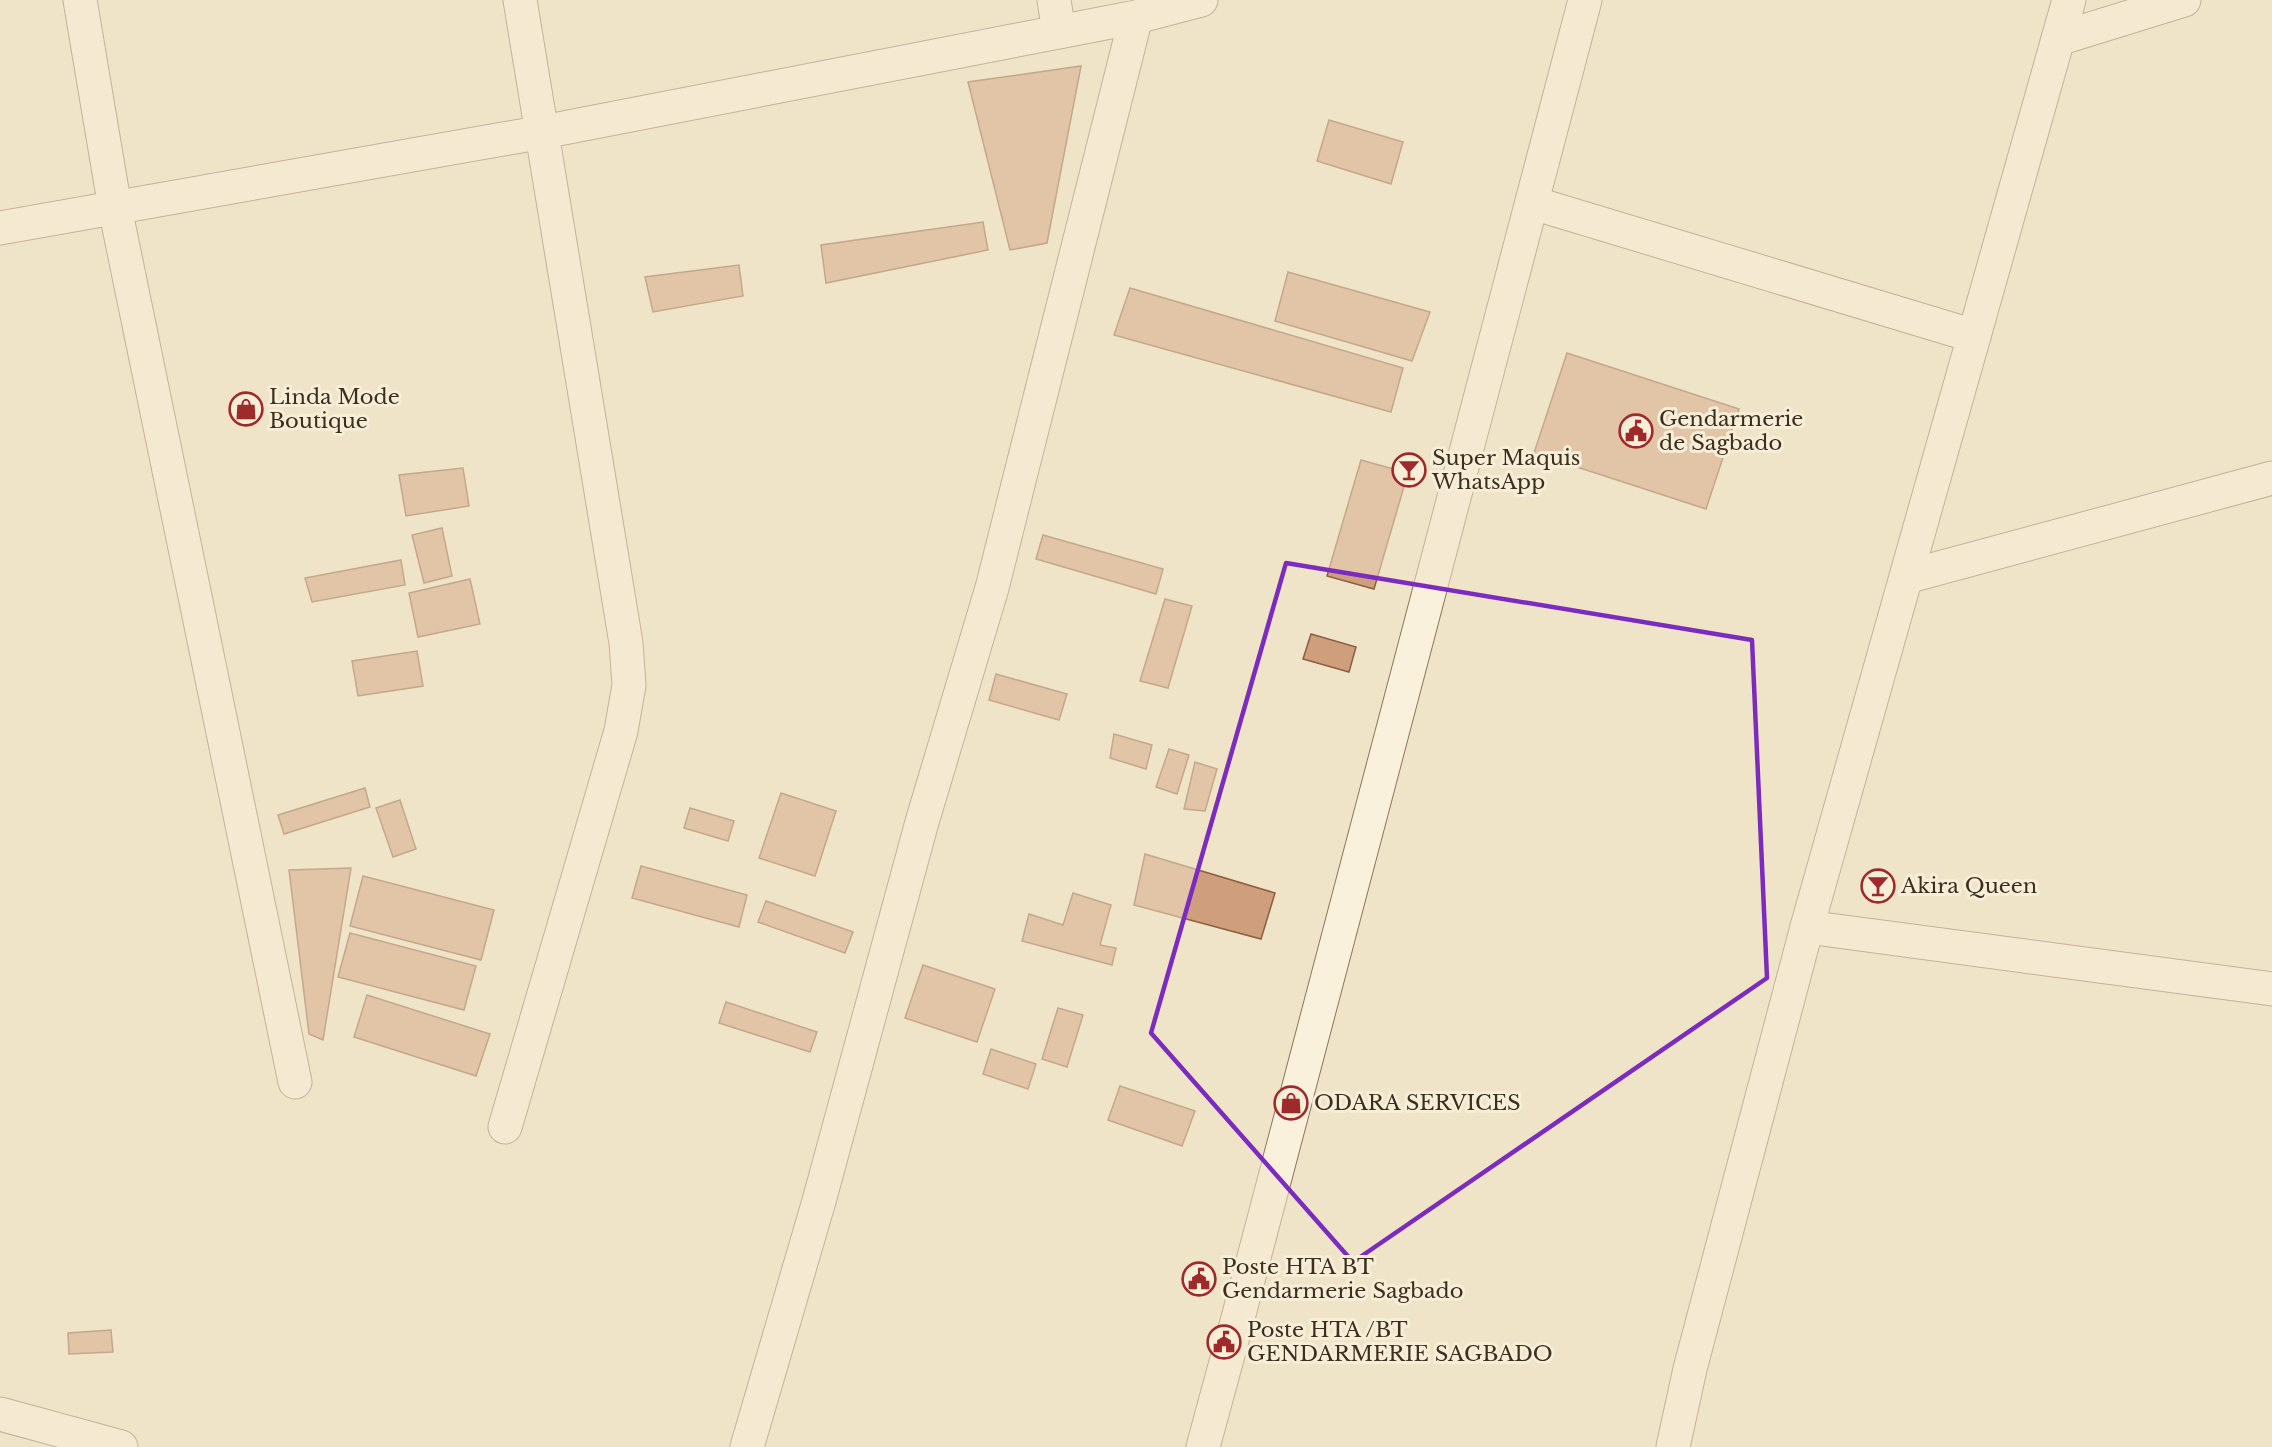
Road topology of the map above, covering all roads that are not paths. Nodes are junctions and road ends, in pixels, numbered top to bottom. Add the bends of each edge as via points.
1 (80, 0) edge
2 (520, 0) edge
3 (1054, 0) edge
4 (1201, 0) edge
5 (1585, 0) edge
6 (2069, 0) edge
7 (2184, 0) edge
8 (1136, 17) junction
9 (1059, 32) junction
10 (2058, 39) junction
11 (543, 132) junction
12 (1533, 202) junction
13 (115, 208) junction
14 (0, 228) edge
15 (1974, 336) junction
16 (2272, 478) edge
17 (1906, 577) junction
18 (1807, 927) junction
19 (2272, 989) edge
20 (295, 1082) dead end
21 (505, 1127) dead end
22 (0, 1414) edge
23 (121, 1447) edge
24 (747, 1447) edge
25 (1203, 1447) edge
26 (1673, 1447) edge

1 - 13 street
2 - 11 street
3 - 9 street
4 - 8 street
5 - 12 street
6 - 10 street
7 - 10 street
8 - 9 street
8 - 24 street via 992,588 922,822 819,1201
9 - 11 street
10 - 15 street
11 - 13 street
11 - 21 street via 626,643 629,685 621,731
12 - 15 street
12 - 25 street
13 - 14 street
13 - 20 street
15 - 17 street
16 - 17 street
17 - 18 street
18 - 19 street
18 - 26 street via 1690,1369
22 - 23 street

